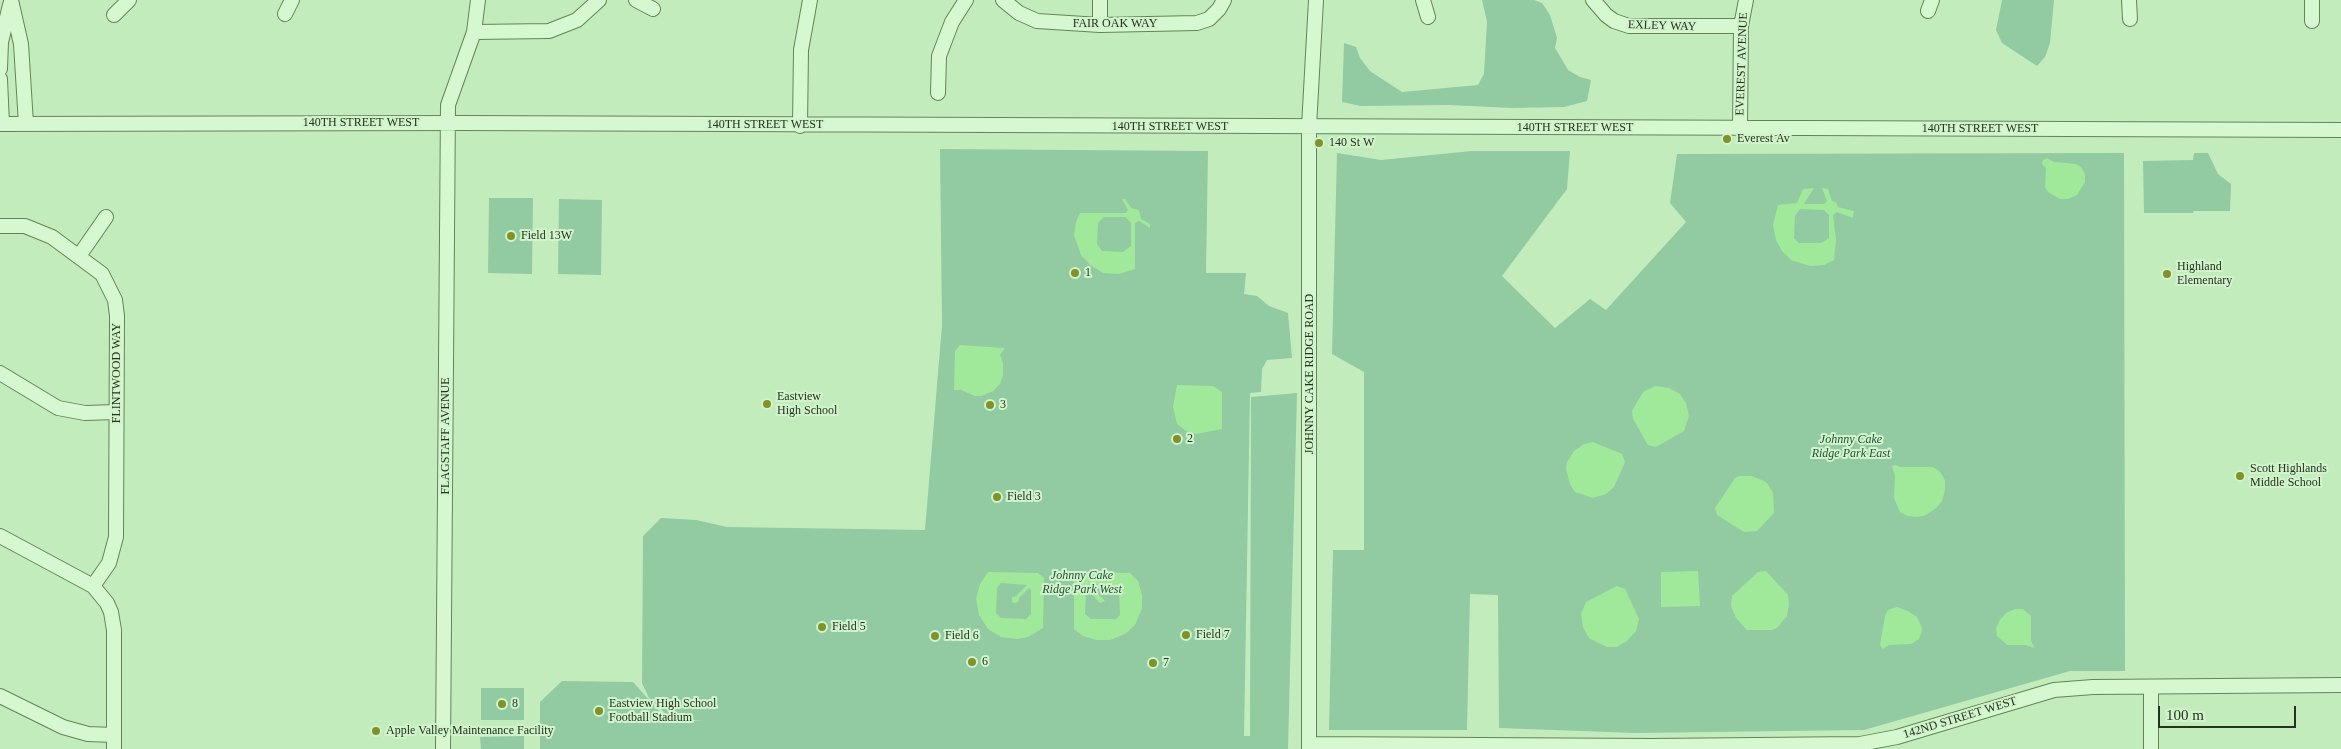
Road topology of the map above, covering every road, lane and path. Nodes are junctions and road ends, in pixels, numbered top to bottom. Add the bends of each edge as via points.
1 (129, 0) edge
2 (292, 0) edge
3 (478, 0) edge
4 (599, 0) edge
5 (636, 0) edge
6 (810, 0) edge
7 (966, 0) edge
8 (1003, 0) edge
9 (1100, 0) edge
10 (1224, 0) edge
11 (1316, 0) edge
12 (1423, 0) edge
13 (1593, 0) edge
14 (1746, 0) edge
15 (2129, 0) edge
16 (2312, 0) edge
17 (11, 2) edge
18 (653, 9) dead end
19 (285, 14) dead end
20 (114, 15) dead end
21 (1428, 17) dead end
22 (2130, 19) dead end
23 (2312, 21) dead end
24 (1100, 25) junction
25 (1741, 26) junction
26 (474, 32) junction
27 (0, 69) edge
28 (0, 80) edge
29 (938, 93) dead end
30 (449, 123) junction
31 (1, 124) edge
32 (26, 124) junction
33 (800, 126) junction
34 (1309, 127) junction
35 (1740, 129) junction
36 (2341, 130) edge
37 (106, 217) dead end
38 (0, 226) edge
39 (79, 256) junction
40 (0, 373) edge
41 (116, 412) junction
42 (0, 536) edge
43 (93, 586) junction
44 (2341, 685) edge
45 (2151, 687) junction
46 (0, 696) edge
47 (114, 735) junction
48 (1309, 747) edge
49 (1402, 747) edge
50 (1652, 748) edge
51 (114, 749) edge
52 (443, 749) edge
53 (2151, 749) edge

1 - 20 street
2 - 19 street
3 - 26 street, FLAGSTAFF AVENUE
4 - 26 street via 577,20 549,31
5 - 18 street
6 - 33 street via 801,50
7 - 29 street via 952,22 939,56
8 - 24 street, FAIR OAK WAY via 1019,13 1037,21
9 - 24 street
10 - 24 street, FAIR OAK WAY via 1209,19 1197,23
11 - 34 street, JOHNNY CAKE RIDGE ROAD
12 - 21 street
13 - 25 street, EXLEY WAY via 1606,15 1629,26
14 - 25 street, EVEREST AVENUE
15 - 22 street
16 - 23 street
17 - 27 street
17 - 32 street via 21,44
25 - 35 street, EVEREST AVENUE
26 - 30 street, FLAGSTAFF AVENUE via 450,98
28 - 31 street
30 - 32 street, 140TH STREET WEST
30 - 33 street, 140TH STREET WEST
30 - 52 street, FLAGSTAFF AVENUE
31 - 32 street, 140TH STREET WEST
33 - 34 street, 140TH STREET WEST
34 - 35 street, 140TH STREET WEST
34 - 48 street, JOHNNY CAKE RIDGE ROAD
35 - 36 street, 140TH STREET WEST
37 - 39 street
38 - 39 street, FLINTWOOD WAY via 35,228
39 - 41 street, FLINTWOOD WAY via 102,274 115,300
40 - 41 street via 58,408 85,413
41 - 43 street, FLINTWOOD WAY via 115,546 109,563
42 - 43 street
43 - 47 street via 107,603 114,621
44 - 45 street, 142ND STREET WEST
45 - 50 street, 142ND STREET WEST via 2054,690 1860,744
45 - 53 street
46 - 47 street via 63,727 88,734
47 - 51 street
48 - 49 street, 142ND STREET WEST
49 - 50 street, 142ND STREET WEST

